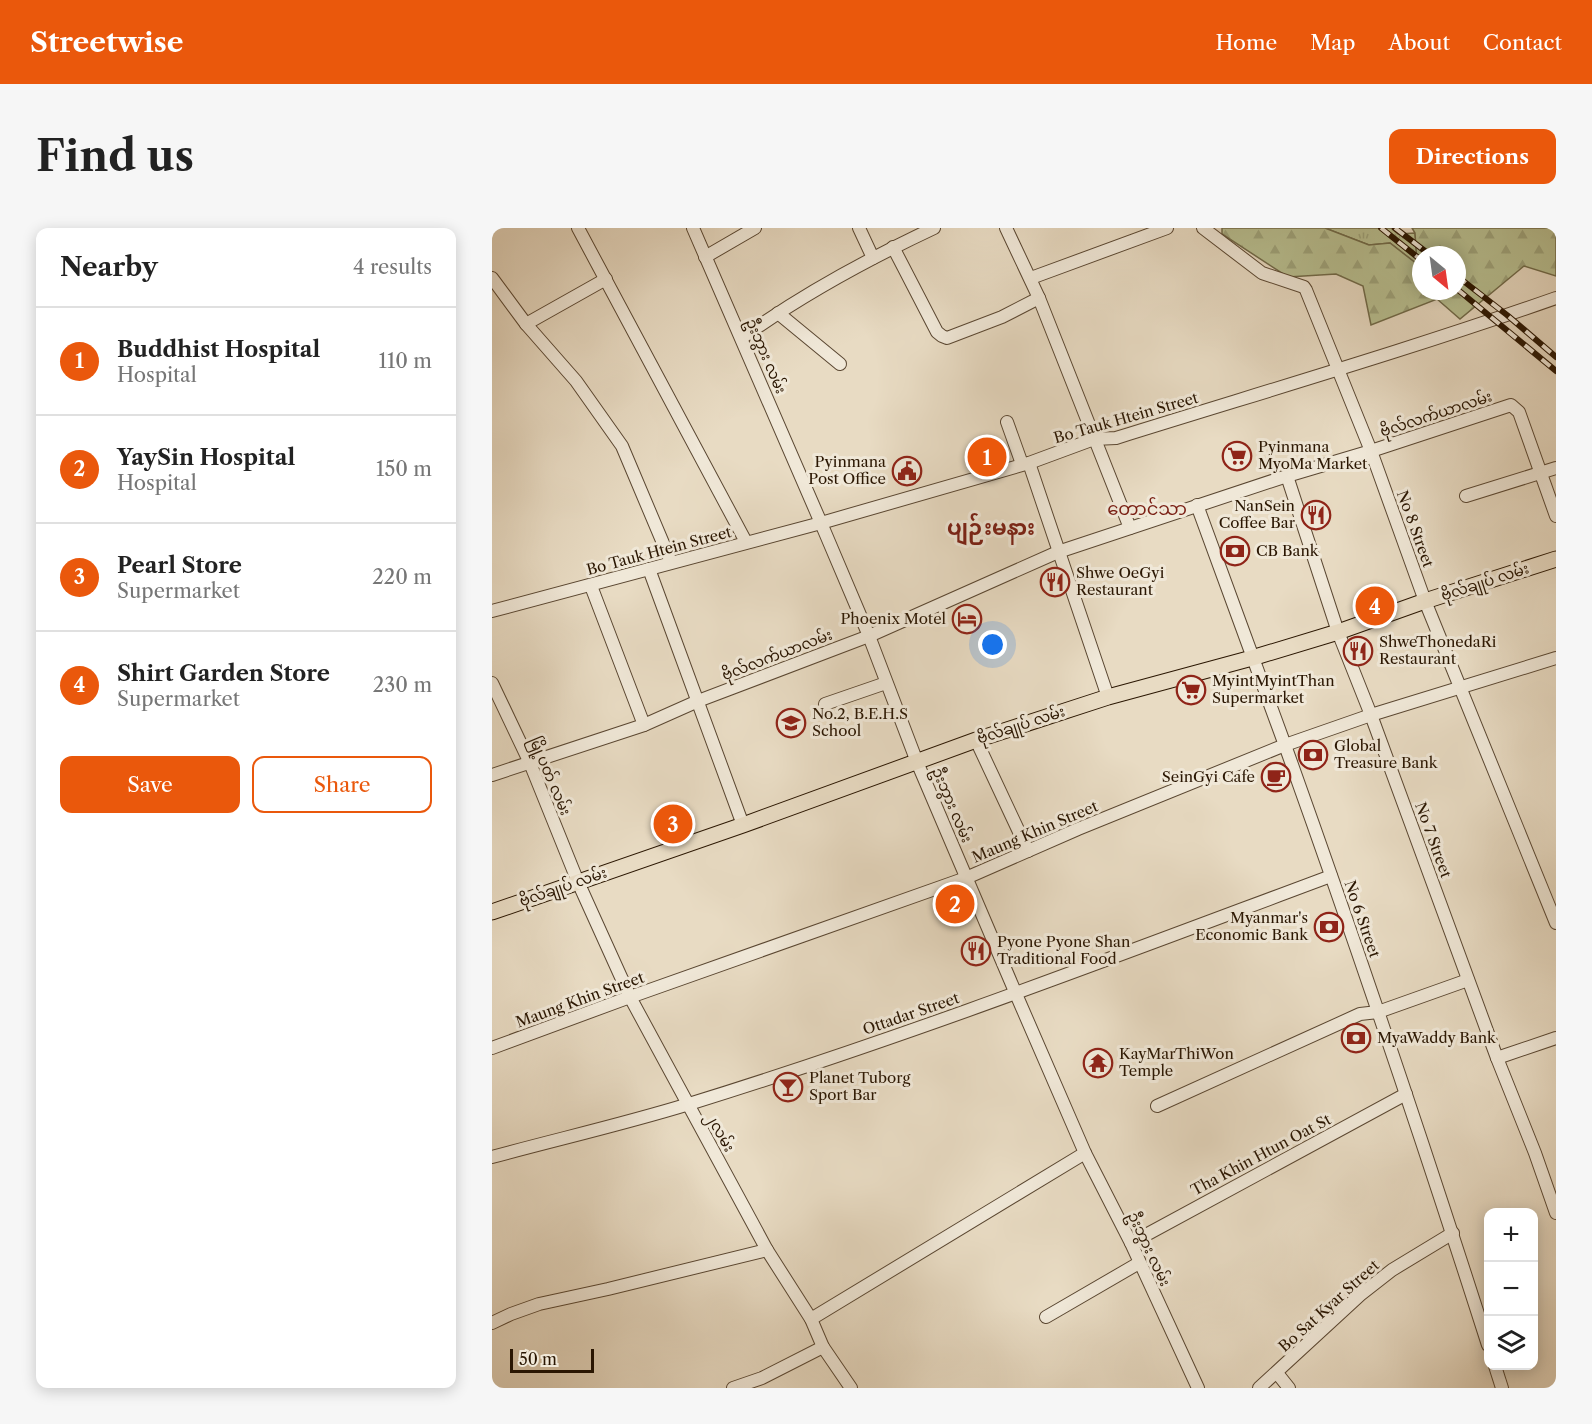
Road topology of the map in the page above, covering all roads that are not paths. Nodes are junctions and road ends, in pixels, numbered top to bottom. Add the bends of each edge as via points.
1 (578, 228) edge
2 (693, 228) edge
3 (755, 228) edge
4 (859, 228) edge
5 (934, 228) edge
6 (1006, 228) edge
7 (1167, 228) edge
8 (1203, 228) edge
9 (893, 247) junction
10 (705, 256) junction
11 (873, 258) junction
12 (492, 278) edge
13 (1031, 278) junction
14 (606, 279) junction
15 (1039, 298) junction
16 (1556, 298) edge
17 (778, 313) junction
18 (526, 324) junction
19 (742, 338) junction
20 (840, 364) dead end
21 (1338, 369) junction
22 (1007, 422) dead end
23 (1094, 439) junction
24 (1371, 451) junction
25 (1025, 464) junction
26 (1556, 468) edge
27 (1540, 473) junction
28 (1287, 476) junction
29 (1466, 496) dead end
30 (1197, 505) junction
31 (1556, 516) edge
32 (821, 522) junction
33 (1130, 528) junction
34 (746, 542) junction
35 (1058, 552) junction
36 (1556, 559) edge
37 (671, 562) junction
38 (649, 569) junction
39 (591, 586) junction
40 (1425, 601) junction
41 (492, 611) edge
42 (1338, 632) junction
43 (869, 636) junction
44 (1252, 658) junction
45 (1556, 658) edge
46 (492, 683) edge
47 (886, 683) junction
48 (1460, 686) junction
49 (1108, 697) junction
50 (698, 701) junction
51 (825, 704) dead end
52 (1371, 715) junction
53 (644, 725) junction
54 (976, 740) junction
55 (1285, 745) junction
56 (917, 762) junction
57 (530, 763) junction
58 (492, 775) edge
59 (743, 825) junction
60 (1028, 851) junction
61 (1331, 876) junction
62 (966, 878) junction
63 (578, 882) junction
64 (492, 912) edge
65 (1556, 923) edge
66 (1468, 980) junction
67 (1016, 994) junction
68 (630, 997) junction
69 (1378, 1012) junction
70 (1556, 1038) edge
71 (492, 1048) edge
72 (1497, 1058) junction
73 (1406, 1094) junction
74 (688, 1104) junction
75 (1157, 1106) dead end
76 (1086, 1153) junction
77 (492, 1157) edge
78 (1556, 1213) edge
79 (1453, 1233) junction
80 (1131, 1243) junction
81 (767, 1250) junction
82 (1139, 1263) junction
83 (1046, 1317) dead end
84 (811, 1319) junction
85 (492, 1323) edge
86 (1484, 1332) edge
87 (823, 1347) junction
88 (1497, 1370) edge
89 (1277, 1373) junction
90 (733, 1388) edge
91 (851, 1388) edge
92 (1198, 1388) edge
93 (1259, 1388) edge
94 (1289, 1388) edge
95 (1502, 1388) edge

1 - 14 street
2 - 10 street, ဦးဘွား လမ်း
3 - 10 street
4 - 11 street
5 - 9 street
6 - 13 street
7 - 13 street
8 - 21 street, No 8 Street via 1262,273 1304,287
9 - 11 street
9 - 15 street via 937,332 947,338
10 - 19 street, ဦးဘွား လမ်း
11 - 17 street
12 - 18 street
13 - 15 street
14 - 18 street
14 - 34 street
15 - 23 street
16 - 21 street, Bo Tauk Htein Street
17 - 19 street
17 - 20 street
18 - 37 street via 576,381 622,446
19 - 32 street, ဦးဘွား လမ်း
21 - 23 street, Bo Tauk Htein Street via 1116,438
21 - 24 street, No 8 Street
22 - 25 street
23 - 25 street, Bo Tauk Htein Street
23 - 33 street
24 - 27 street, ဗိုလ်လက်ယာလမ်း via 1516,409
24 - 28 street, ဗိုလ်လက်ယာလမ်း
24 - 40 street, No 8 Street
25 - 32 street, Bo Tauk Htein Street
25 - 35 street
26 - 27 street
27 - 29 street
27 - 31 street
28 - 30 street, ဗိုလ်လက်ယာလမ်း
28 - 42 street, No 7 Street
30 - 33 street, ဗိုလ်လက်ယာလမ်း
30 - 44 street, No 6 Street
32 - 34 street, Bo Tauk Htein Street
32 - 43 street, ဦးဘွား လမ်း
33 - 35 street, ဗိုလ်လက်ယာလမ်း
34 - 37 street, Bo Tauk Htein Street
35 - 43 street, ဗိုလ်လက်ယာလမ်း
35 - 49 street
36 - 40 main road, ဗိုလ်ချုပ် လမ်း
37 - 38 street, Bo Tauk Htein Street
38 - 39 street, Bo Tauk Htein Street
38 - 50 street
39 - 41 street, Bo Tauk Htein Street
39 - 53 street
40 - 42 main road, ဗိုလ်ချုပ် လမ်း
40 - 48 street, No 8 Street
42 - 44 main road, ဗိုလ်ချုပ် လမ်း
42 - 52 street, No 7 Street
43 - 47 street, ဦးဘွား လမ်း
43 - 50 street, ဗိုလ်လက်ယာလမ်း
44 - 49 main road, ဗိုလ်ချုပ် လမ်း
44 - 55 street, No 6 Street
45 - 48 street, Maung Khin Street
46 - 57 street, မြို့ပတ် လမ်း
47 - 51 street
47 - 56 street, ဦးဘွား လမ်း
48 - 52 street, Maung Khin Street
48 - 65 street, No 8 Street
49 - 54 main road, ဗိုလ်ချုပ် လမ်း
50 - 53 street, ဗိုလ်လက်ယာလမ်း
50 - 59 street
52 - 55 street, Maung Khin Street
52 - 66 street, No 7 Street
53 - 57 street, ဗိုလ်လက်ယာလမ်း
54 - 56 main road, ဗိုလ်ချုပ် လမ်း
54 - 60 street
55 - 60 street, Maung Khin Street
55 - 61 street, No 6 Street
56 - 59 main road, ဗိုလ်ချုပ် လမ်း
56 - 62 street, ဦးဘွား လမ်း
57 - 58 street, ဗိုလ်လက်ယာလမ်း
57 - 63 street, မြို့ပတ် လမ်း
59 - 63 main road, ဗိုလ်ချုပ် လမ်း
60 - 62 street, Maung Khin Street
61 - 67 street, Ottadar Street
61 - 69 street, No 6 Street
62 - 67 street, ဦးဘွား လမ်း
62 - 68 street, Maung Khin Street
63 - 64 main road, ဗိုလ်ချုပ် လမ်း
63 - 68 street, ၂လမ်း
66 - 69 street
66 - 72 street, No 7 Street
67 - 74 street, Ottadar Street
67 - 76 street, ဦးဘွား လမ်း
68 - 71 street, Maung Khin Street
68 - 74 street, ၂လမ်း
69 - 73 street, No 6 Street
69 - 75 street via 1360,1014
70 - 72 street
72 - 78 street, No 7 Street
73 - 79 street, No 6 Street
73 - 80 street, Tha Khin Htun Oat St
74 - 77 street, Ottadar Street
74 - 81 street, ၂လမ်း
76 - 80 street, ဦးဘွား လမ်း
76 - 84 street
79 - 86 street, No 6 Street
79 - 89 street, Bo Sat Kyar Street via 1392,1270 1360,1295
80 - 82 street, ဦးဘွား လမ်း
81 - 84 street, ၂လမ်း
81 - 85 street via 539,1304
82 - 83 street
82 - 92 street, ဦးဘွား လမ်း
84 - 87 street, ၂လမ်း
87 - 90 street
87 - 91 street, ၂လမ်း
88 - 95 street
89 - 93 street, Bo Sat Kyar Street
89 - 94 street

